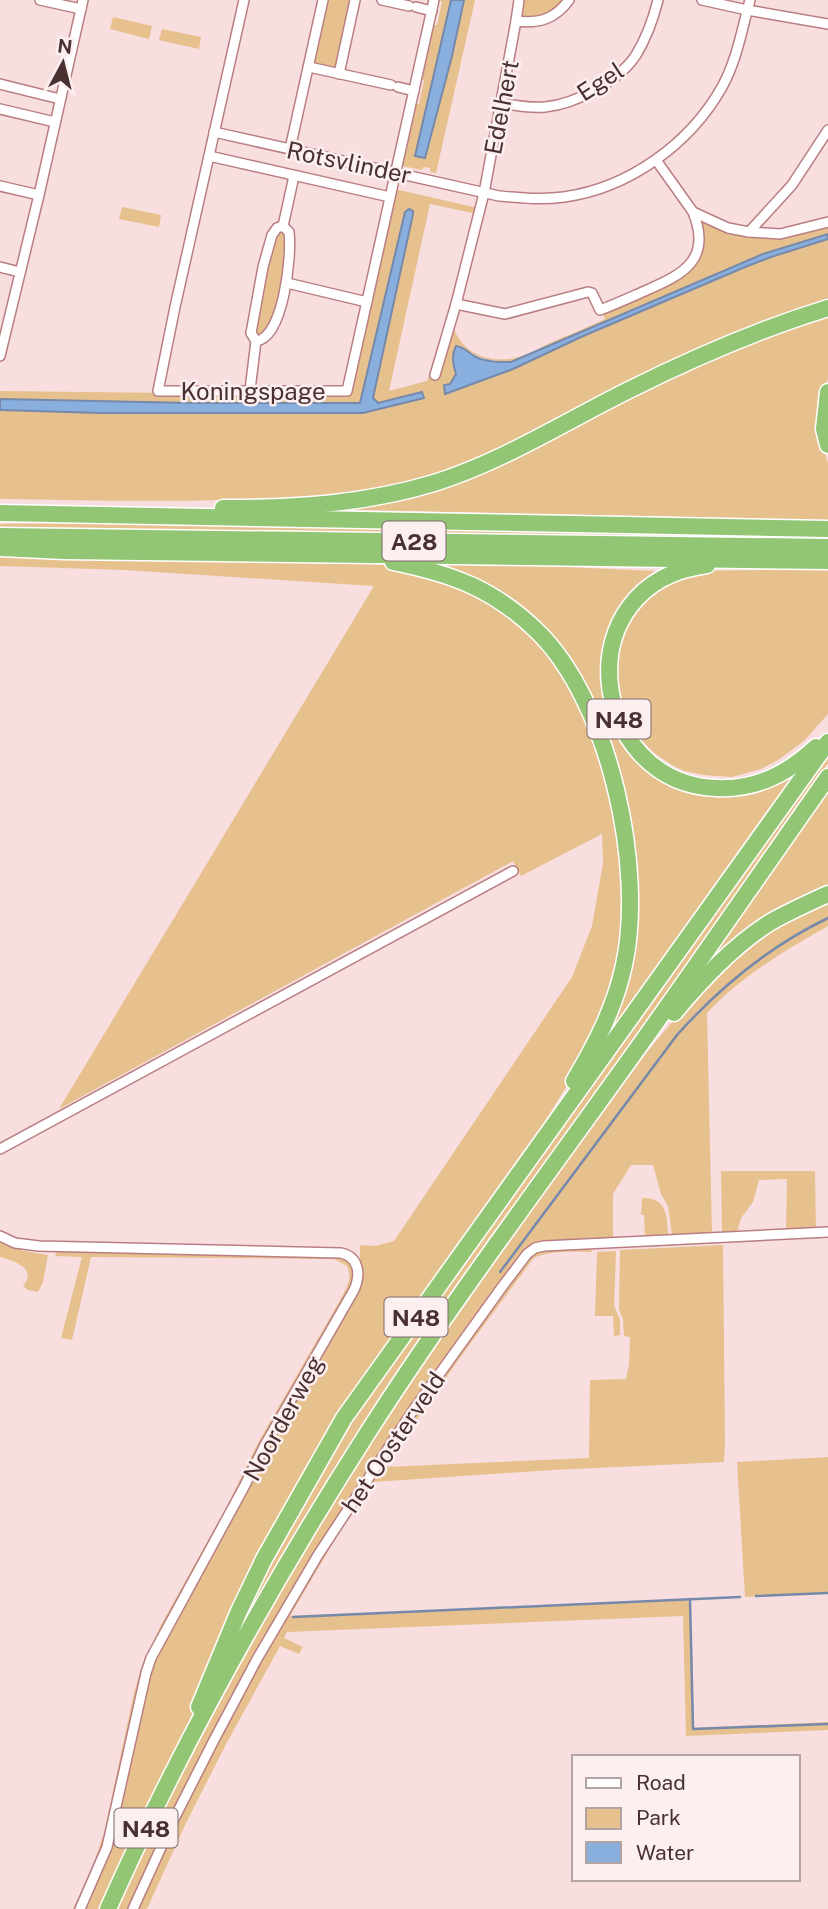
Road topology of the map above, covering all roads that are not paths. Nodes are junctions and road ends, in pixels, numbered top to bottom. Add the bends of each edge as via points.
1 (40, 0) edge
2 (244, 0) edge
3 (323, 0) edge
4 (355, 0) edge
5 (434, 0) edge
6 (519, 0) edge
7 (569, 0) edge
8 (658, 0) edge
9 (702, 0) edge
10 (750, 0) edge
11 (385, 1) edge
12 (82, 5) edge
13 (747, 10) junction
14 (432, 11) junction
15 (516, 21) junction
16 (828, 24) edge
17 (309, 67) junction
18 (339, 74) junction
19 (0, 84) edge
20 (414, 91) junction
21 (60, 99) junction
22 (502, 103) junction
23 (0, 109) edge
24 (55, 122) junction
25 (828, 130) edge
26 (214, 132) junction
27 (290, 149) junction
28 (209, 156) junction
29 (656, 160) junction
30 (396, 172) junction
31 (294, 176) junction
32 (0, 186) edge
33 (484, 193) junction
34 (39, 195) junction
35 (390, 197) junction
36 (693, 212) junction
37 (828, 222) edge
38 (283, 226) junction
39 (749, 232) junction
40 (0, 267) edge
41 (20, 272) junction
42 (287, 283) junction
43 (367, 302) junction
44 (456, 304) junction
45 (828, 308) edge
46 (256, 341) junction
47 (0, 356) edge
48 (435, 375) dead end
49 (250, 390) junction
50 (828, 392) edge
51 (828, 446) edge
52 (0, 513) edge
53 (100, 515) junction
54 (828, 529) edge
55 (0, 536) edge
56 (828, 547) edge
57 (0, 548) edge
58 (355, 554) junction
59 (751, 559) junction
60 (828, 561) edge
61 (828, 736) edge
62 (828, 742) edge
63 (828, 777) edge
64 (513, 871) dead end
65 (828, 894) edge
66 (624, 1068) junction
67 (0, 1149) edge
68 (536, 1151) junction
69 (828, 1232) edge
70 (0, 1236) edge
71 (184, 1748) junction
72 (80, 1909) edge
73 (108, 1909) edge
74 (133, 1909) edge

1 - 12 street
2 - 26 street, Koningspage
3 - 17 street
4 - 18 street
5 - 14 street, Koningspage
6 - 15 street, Edelhert
7 - 15 street via 551,18
8 - 22 street, Egel via 651,28 635,57 613,78 563,103 545,107
9 - 13 street
10 - 13 street, Rotsvlinder
11 - 14 street
12 - 21 street
13 - 16 street
13 - 29 street, Rotsvlinder via 722,87 692,128
14 - 20 street, Koningspage
15 - 22 street, Edelhert
17 - 18 street
17 - 27 street
18 - 20 street
19 - 21 street
20 - 30 street, Koningspage
21 - 24 street
22 - 33 street, Edelhert
23 - 24 street
24 - 34 street
25 - 39 street via 792,185
26 - 27 street, Rotsvlinder
26 - 28 street, Koningspage
27 - 30 street, Rotsvlinder
28 - 31 street
28 - 49 street, Koningspage via 158,391
29 - 33 street, Rotsvlinder via 612,184 564,197
29 - 36 street
30 - 33 street, Rotsvlinder
30 - 35 street, Koningspage
31 - 35 street
31 - 38 street
32 - 34 street
33 - 44 street, Edelhert
34 - 41 street
35 - 43 street, Koningspage
36 - 39 street
36 - 44 street via 699,244 685,269 600,310 592,293 585,291 505,314
37 - 39 street via 780,234
38 - 42 street via 290,242
38 - 46 street via 272,235 263,267 251,334
40 - 41 street
41 - 47 street
42 - 43 street
42 - 46 street via 274,324 265,338
43 - 49 street, Koningspage via 347,391
44 - 48 street, Edelhert
45 - 53 highway, A28 via 713,349 523,446 434,483 347,502
46 - 49 street
50 - 51 highway via 824,429
52 - 53 highway, A28
53 - 54 highway, A28
55 - 56 highway, A28
57 - 58 highway, A28
58 - 59 highway, A28
58 - 68 highway, A28 via 448,574 522,617 572,677 591,714 615,786 628,856 631,915 626,953 601,1034
59 - 60 highway, A28
59 - 61 highway, N48 via 681,571 648,588 629,607 614,638 609,662 609,686 622,726 648,761 669,775 708,788 731,789 767,781 803,760
62 - 68 highway, N48
63 - 66 highway, N48
64 - 67 street
65 - 66 highway, N48 via 771,922 720,962
66 - 71 highway, N48 via 371,1428
68 - 71 highway, N48 via 344,1418 239,1611
69 - 74 street, het Oosterveld via 544,1246 527,1254 377,1463 296,1592 212,1742
70 - 72 street, Noorderweg via 39,1246 341,1253 354,1259 358,1270 354,1290 151,1658 107,1847
71 - 73 highway, N48

